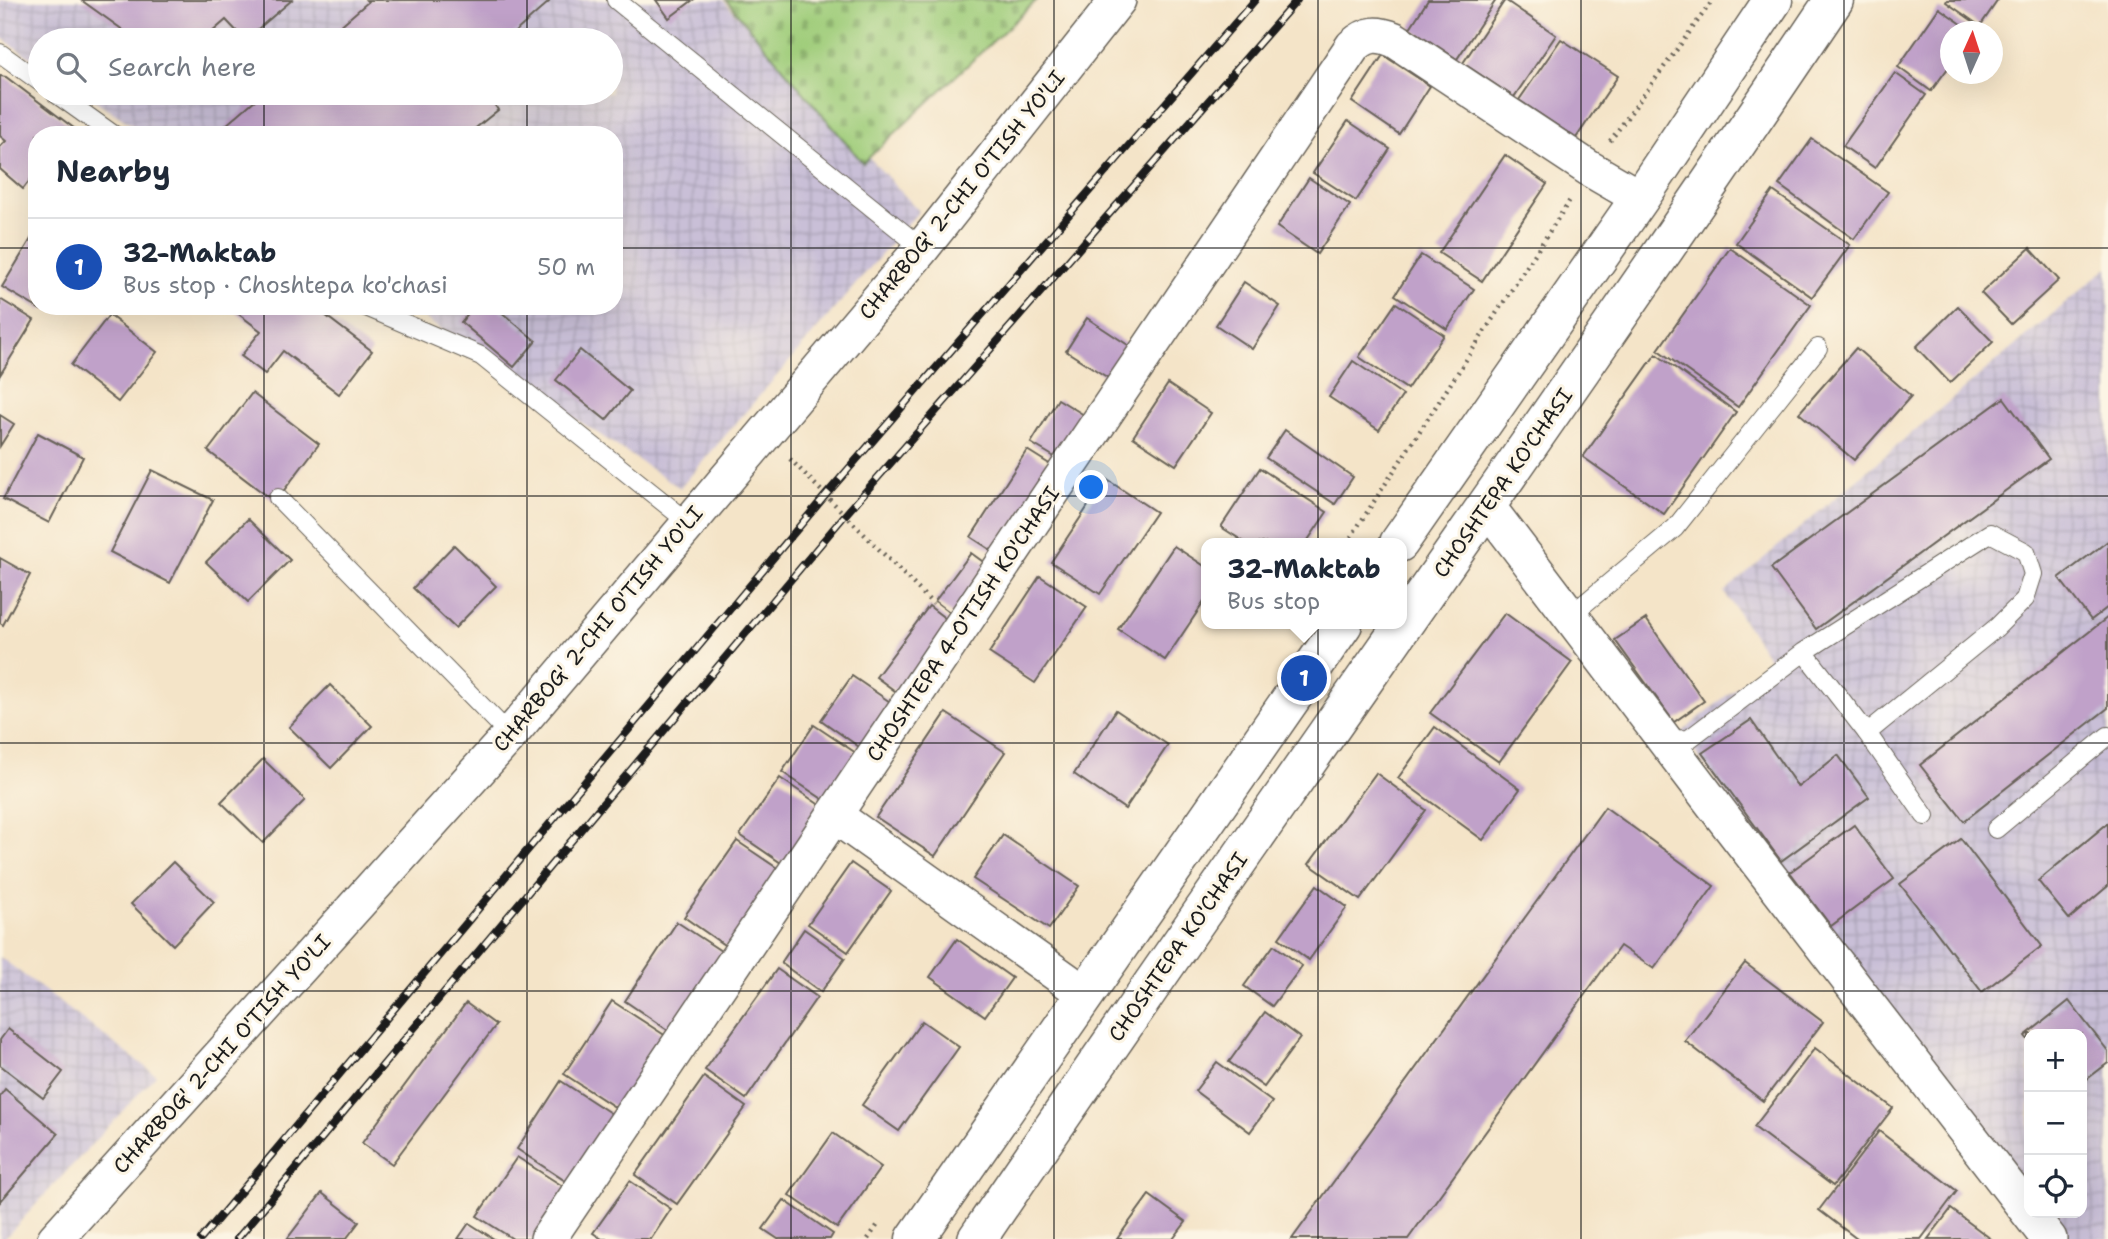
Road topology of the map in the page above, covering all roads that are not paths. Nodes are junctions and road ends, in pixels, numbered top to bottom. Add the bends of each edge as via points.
1 (616, 0) edge
2 (1118, 0) edge
3 (1773, 0) edge
4 (1834, 0) edge
5 (0, 53) edge
6 (28, 73) edge
7 (72, 105) edge
8 (101, 126) edge
9 (1640, 198) junction
10 (922, 248) junction
11 (385, 315) edge
12 (1818, 348) dead end
13 (278, 498) dead end
14 (1487, 506) junction
15 (688, 522) junction
16 (1402, 538) edge
17 (1571, 615) junction
18 (1407, 620) edge
19 (1339, 629) edge
20 (1401, 629) edge
21 (1804, 652) junction
22 (1867, 733) junction
23 (510, 735) junction
24 (2108, 736) edge
25 (1666, 740) junction
26 (834, 815) junction
27 (1925, 816) dead end
28 (1996, 828) dead end
29 (1084, 993) junction
30 (55, 1239) edge
31 (548, 1239) edge
32 (915, 1239) edge
33 (977, 1239) edge
34 (2049, 1239) edge

1 - 10 lane
2 - 10 street, CHARBOG' 2-CHI O'TISH YO'LI
3 - 9 main road
4 - 14 main road, CHOSHTEPA KO'CHASI
5 - 6 lane
7 - 8 lane
9 - 16 main road
9 - 26 street, CHOSHTEPA 4-O'TISH KO'CHASI via 1395,40 1380,34 1364,36
10 - 15 street, CHARBOG' 2-CHI O'TISH YO'LI
11 - 15 lane via 481,356
12 - 17 lane via 1675,528
13 - 23 lane
14 - 17 street
14 - 18 main road, CHOSHTEPA KO'CHASI
15 - 23 street, CHARBOG' 2-CHI O'TISH YO'LI
17 - 25 street
19 - 29 main road
20 - 33 main road, CHOSHTEPA KO'CHASI
21 - 22 lane
21 - 22 lane via 1990,533 2026,552 2033,574 2025,599
21 - 25 lane via 1689,738
22 - 27 lane
23 - 30 street, CHARBOG' 2-CHI O'TISH YO'LI
24 - 28 lane
25 - 34 street
26 - 29 street
26 - 31 street, CHOSHTEPA 4-O'TISH KO'CHASI
29 - 32 main road

